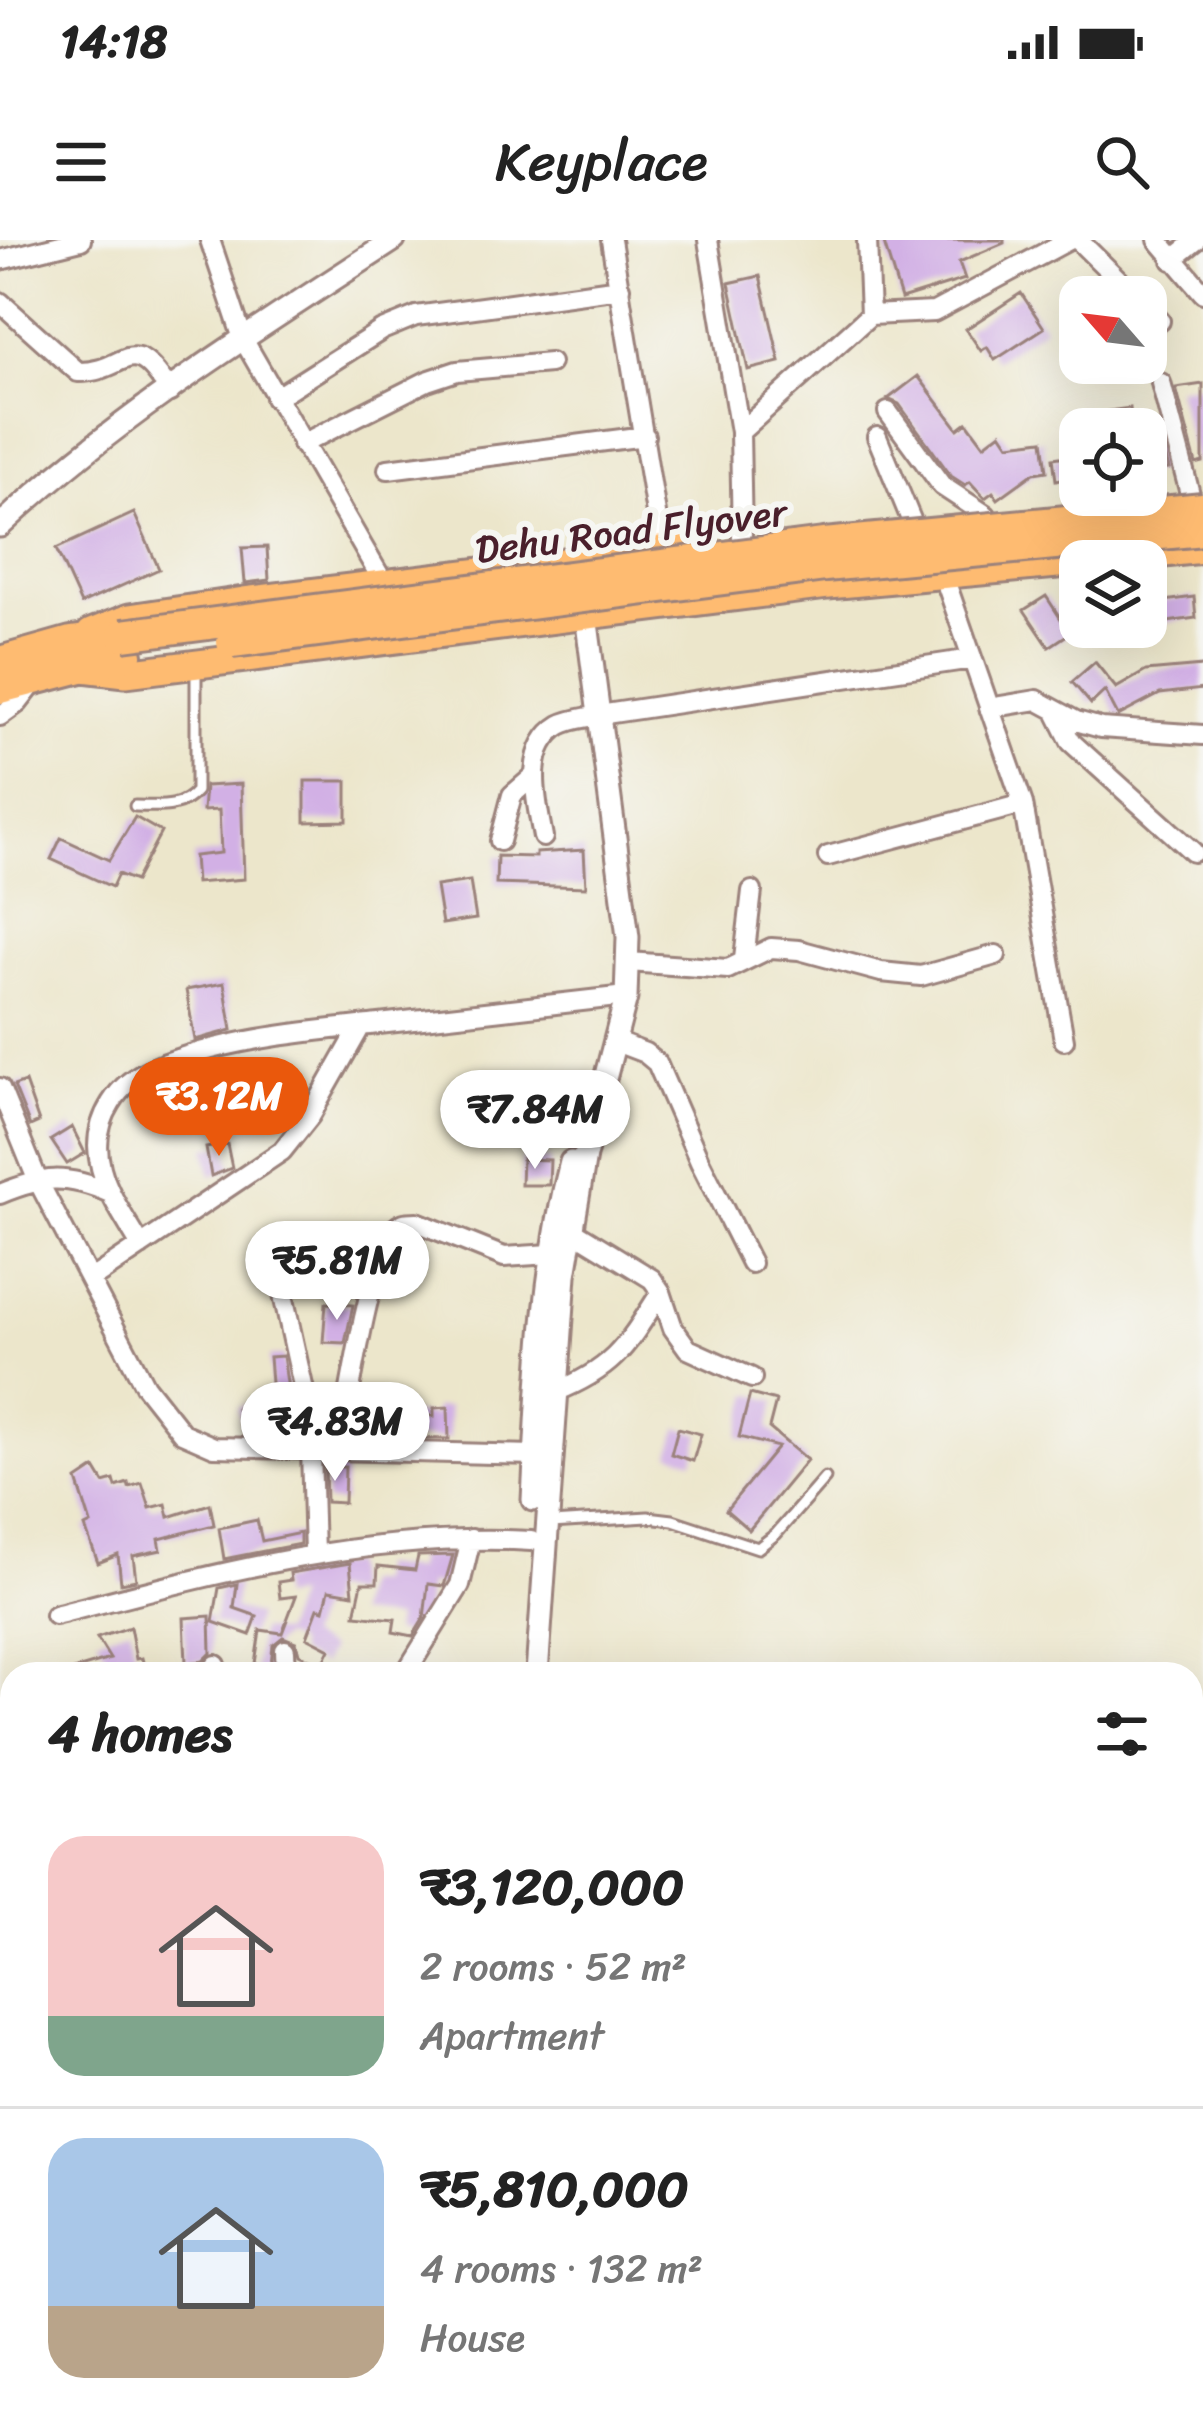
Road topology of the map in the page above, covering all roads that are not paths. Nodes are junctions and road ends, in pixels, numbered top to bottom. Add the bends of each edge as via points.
1 (81, 240) edge
2 (210, 240) edge
3 (394, 240) edge
4 (611, 240) edge
5 (708, 240) edge
6 (867, 240) edge
7 (1069, 240) edge
8 (1078, 240) edge
9 (1158, 240) edge
10 (1197, 240) edge
11 (0, 260) edge
12 (1172, 260) junction
13 (1115, 276) edge
14 (620, 288) junction
15 (1203, 293) edge
16 (0, 302) edge
17 (870, 315) junction
18 (243, 339) junction
19 (550, 363) dead end
20 (1161, 384) edge
21 (170, 392) junction
22 (275, 398) junction
23 (888, 412) dead end
24 (740, 432) junction
25 (645, 436) junction
26 (877, 437) dead end
27 (302, 444) junction
28 (388, 469) dead end
29 (1199, 498) edge
30 (986, 515) junction
31 (911, 522) junction
32 (0, 526) edge
33 (1203, 530) edge
34 (742, 540) junction
35 (1203, 549) edge
36 (662, 550) junction
37 (1167, 553) edge
38 (576, 560) junction
39 (1059, 563) edge
40 (944, 574) junction
41 (385, 585) junction
42 (586, 615) junction
43 (125, 645) junction
44 (73, 655) junction
45 (972, 659) junction
46 (0, 662) edge
47 (196, 664) junction
48 (39, 677) junction
49 (0, 688) edge
50 (989, 708) junction
51 (1055, 710) junction
52 (599, 715) junction
53 (0, 716) edge
54 (1203, 736) edge
55 (534, 776) junction
56 (1023, 804) junction
57 (135, 806) dead end
58 (543, 837) dead end
59 (500, 841) dead end
60 (1193, 851) dead end
61 (828, 856) dead end
62 (752, 891) dead end
63 (628, 937) junction
64 (995, 955) dead end
65 (744, 959) junction
66 (628, 962) junction
67 (617, 997) junction
68 (361, 1026) junction
69 (1064, 1040) dead end
70 (616, 1042) junction
71 (0, 1088) edge
72 (37, 1179) junction
73 (110, 1193) junction
74 (0, 1194) edge
75 (572, 1230) junction
76 (141, 1246) junction
77 (551, 1254) junction
78 (752, 1263) dead end
79 (90, 1280) junction
80 (282, 1290) dead end
81 (661, 1292) junction
82 (752, 1378) dead end
83 (555, 1392) junction
84 (307, 1449) junction
85 (339, 1450) junction
86 (536, 1455) junction
87 (825, 1478) dead end
88 (538, 1532) junction
89 (471, 1539) junction
90 (314, 1555) junction
91 (56, 1615) dead end
92 (285, 1650) dead end
93 (286, 1662) edge
94 (413, 1662) edge
95 (524, 1662) edge
96 (537, 1662) edge

1 - 11 street
2 - 18 street
3 - 18 street
4 - 14 street
5 - 24 street
6 - 17 street
7 - 17 street via 934,312
8 - 13 street
9 - 12 street
10 - 12 street
12 - 15 street
14 - 22 street via 416,316
14 - 25 street
16 - 21 street via 78,372 133,356 147,361
17 - 24 street
18 - 21 street
18 - 22 street
19 - 27 street via 457,371
20 - 29 street
21 - 32 street via 52,477
22 - 27 street
23 - 30 street via 942,486
24 - 34 street
25 - 28 street
25 - 36 street
26 - 31 street
27 - 41 street
29 - 30 main road
29 - 43 highway, Dehu Road Flyover, bridge
30 - 31 main road
31 - 34 main road
33 - 43 highway, Dehu Road Flyover, bridge
34 - 36 main road
35 - 37 main road
36 - 38 main road
38 - 41 main road
38 - 42 street
39 - 40 main road
40 - 42 main road
40 - 45 street
41 - 44 main road via 129,618
42 - 47 main road
42 - 52 street
43 - 44 highway, Dehu Road Flyover
44 - 46 highway
44 - 47 main road via 126,673
44 - 48 highway
45 - 50 street
45 - 52 street
47 - 57 lane via 196,791 173,805
48 - 49 highway
48 - 53 street
50 - 51 street via 1037,700
50 - 56 street
51 - 54 street via 1101,728
51 - 60 street via 1071,742
52 - 55 street via 553,731
52 - 63 street
55 - 58 street
55 - 59 street via 512,795
56 - 61 street
56 - 69 street
62 - 65 street
63 - 66 street
63 - 67 street
64 - 65 street via 921,976 799,950 771,948
65 - 66 street via 728,969
66 - 70 street
67 - 68 street
67 - 77 street
68 - 73 street via 283,1035 148,1069 110,1105 97,1155
68 - 76 street via 296,1137
70 - 75 street
70 - 78 street via 657,1064
71 - 72 street
72 - 73 street
72 - 74 street
72 - 79 street
73 - 76 street
75 - 81 street via 640,1269
75 - 83 street
76 - 79 street
77 - 85 street via 504,1257 417,1222 394,1229 376,1270
77 - 86 street
79 - 84 street via 145,1386 182,1433 214,1447
80 - 84 street via 305,1395
81 - 82 street via 688,1349
81 - 83 street via 600,1372
83 - 88 street
84 - 85 street
84 - 90 street
85 - 86 street
86 - 88 street
87 - 88 lane via 758,1548 648,1516
88 - 89 street
88 - 95 street
88 - 96 street
89 - 90 street
89 - 94 street via 460,1585
90 - 91 street
92 - 93 street

